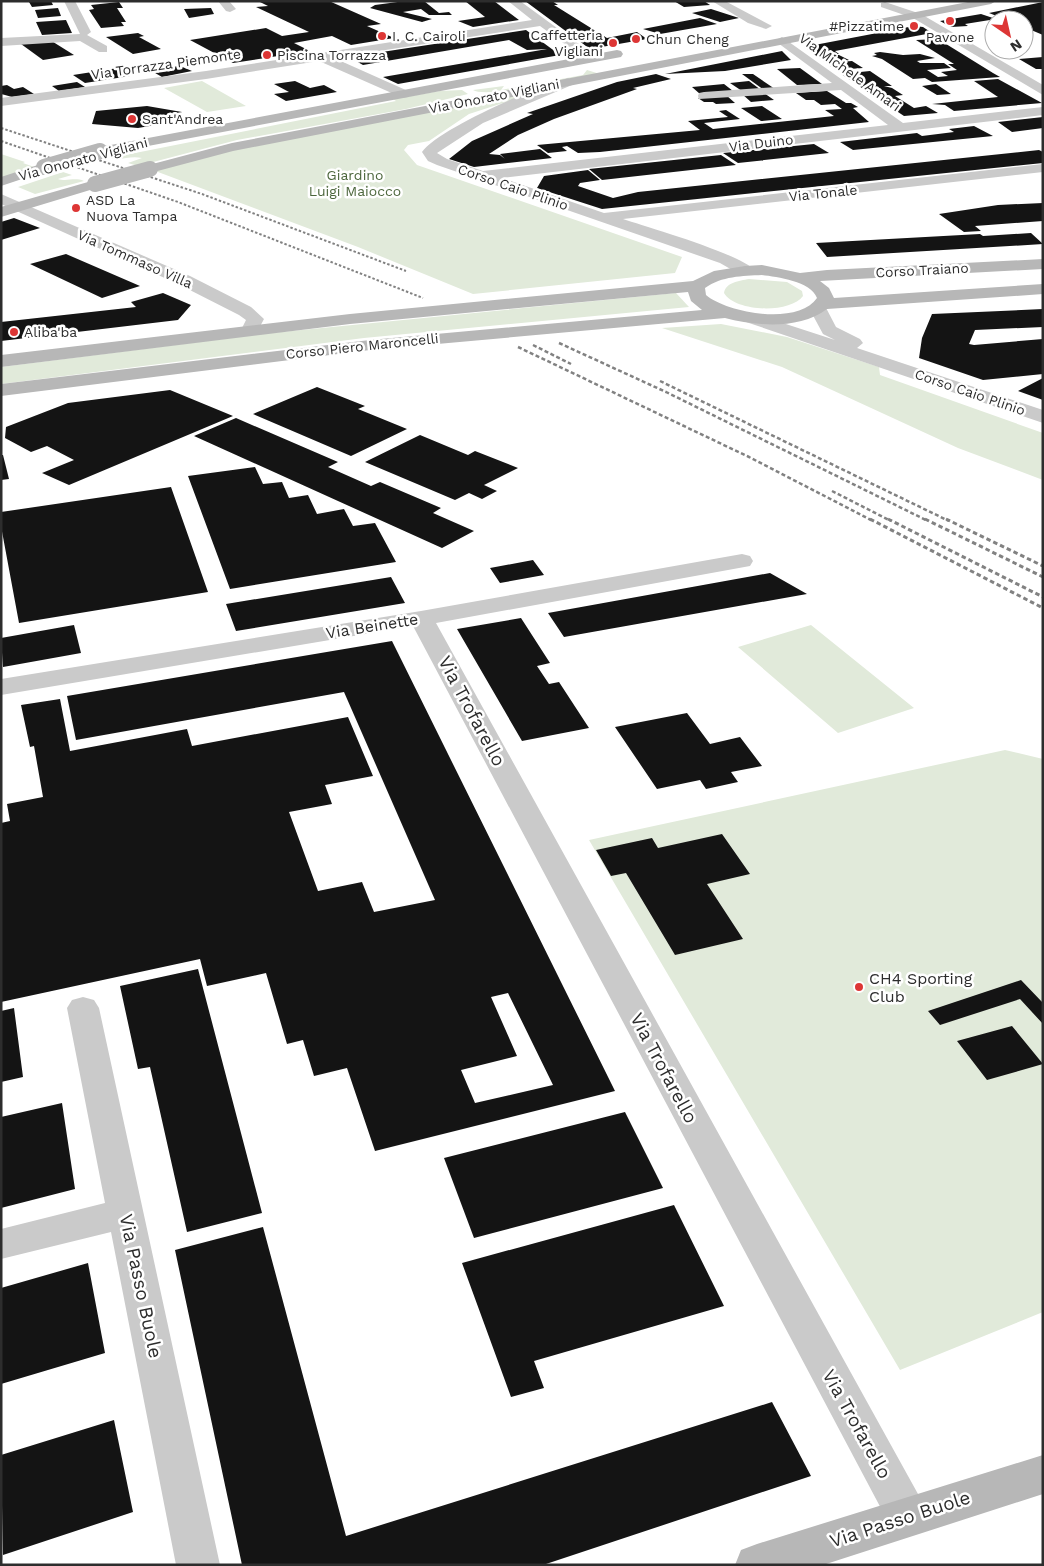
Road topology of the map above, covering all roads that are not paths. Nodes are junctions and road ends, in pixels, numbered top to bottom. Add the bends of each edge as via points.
1 (69, 1) edge
2 (513, 1) edge
3 (717, 1) edge
4 (903, 1) edge
5 (991, 1) edge
6 (885, 5) junction
7 (871, 7) dead end
8 (917, 16) junction
9 (542, 22) junction
10 (772, 25) joint
11 (741, 30) dead end
12 (85, 32) dead end
13 (782, 41) junction
14 (1, 42) edge
15 (103, 49) dead end
16 (626, 52) dead end
17 (321, 56) junction
18 (592, 58) junction
19 (568, 82) junction
20 (844, 86) junction
21 (1043, 91) edge
22 (403, 94) junction
23 (704, 96) dead end
24 (1, 102) edge
25 (1043, 111) edge
26 (900, 126) junction
27 (1043, 168) edge
28 (480, 176) junction
29 (1, 182) edge
30 (1, 198) edge
31 (19, 206) junction
32 (1, 212) edge
33 (603, 217) junction
34 (1043, 264) edge
35 (747, 271) junction
36 (802, 278) junction
37 (697, 286) junction
38 (1043, 289) edge
39 (820, 306) junction
40 (723, 313) junction
41 (752, 318) junction
42 (250, 330) junction
43 (1, 361) edge
44 (898, 366) junction
45 (1, 390) edge
46 (1043, 417) edge
47 (742, 561) dead end
48 (421, 618) junction
49 (1, 687) edge
50 (84, 1008) dead end
51 (126, 1213) junction
52 (1, 1244) edge
53 (1043, 1474) edge
54 (908, 1517) junction
55 (198, 1565) edge
56 (757, 1565) edge

1 - 12 street
2 - 9 street
3 - 10 street via 752,21
4 - 6 main road
5 - 8 main road, Via Onorato Vigliani
6 - 7 main road
6 - 8 street
8 - 13 main road, Via Onorato Vigliani
8 - 21 street
9 - 17 street, Via Torrazza Piemonte
9 - 18 street
10 - 11 main road
13 - 19 main road, Via Onorato Vigliani
13 - 20 street, Via Michele Amari
14 - 15 street via 82,37
16 - 18 main road, Via Onorato Vigliani
17 - 22 street
17 - 24 street, Via Torrazza Piemonte
18 - 22 main road, Via Onorato Vigliani
19 - 28 street, Corso Caio Plinio via 484,116 429,152 433,158
19 - 31 main road, Via Onorato Vigliani, bridge via 232,147
20 - 23 street
20 - 26 street, Via Michele Amari
22 - 29 main road, Via Onorato Vigliani, bridge via 100,151
25 - 26 street, Via Duino
26 - 28 street, Via Duino
27 - 33 street, Via Tonale
28 - 33 street, Corso Caio Plinio
30 - 31 street, Via Tommaso Villa
31 - 32 main road, Via Onorato Vigliani
31 - 42 street, Via Tommaso Villa via 245,311 254,319
33 - 35 street, Corso Caio Plinio via 726,260
34 - 36 main road, Corso Traiano
35 - 36 main road, Corso Piero Maroncelli via 777,272
35 - 37 main road, Corso Piero Maroncelli via 715,276
36 - 39 main road via 822,292 824,297
37 - 40 main road via 701,302
37 - 42 main road, Corso Piero Maroncelli
38 - 39 main road, Corso Traiano via 870,299
39 - 41 main road, Corso Traiano via 785,318
39 - 44 street, Corso Caio Plinio via 829,330
40 - 41 main road, Corso Traiano
40 - 45 main road, Corso Piero Maroncelli via 370,345
41 - 44 street, Corso Caio Plinio
42 - 43 main road, Corso Piero Maroncelli
44 - 46 street, Corso Caio Plinio
47 - 48 street, Via Beinette
48 - 49 street, Via Beinette
48 - 54 street, Via Trofarello
50 - 51 street, Via Passo Buole
51 - 52 street
51 - 55 street, Via Passo Buole
53 - 54 main road, Via Passo Buole
54 - 56 main road, Via Passo Buole

